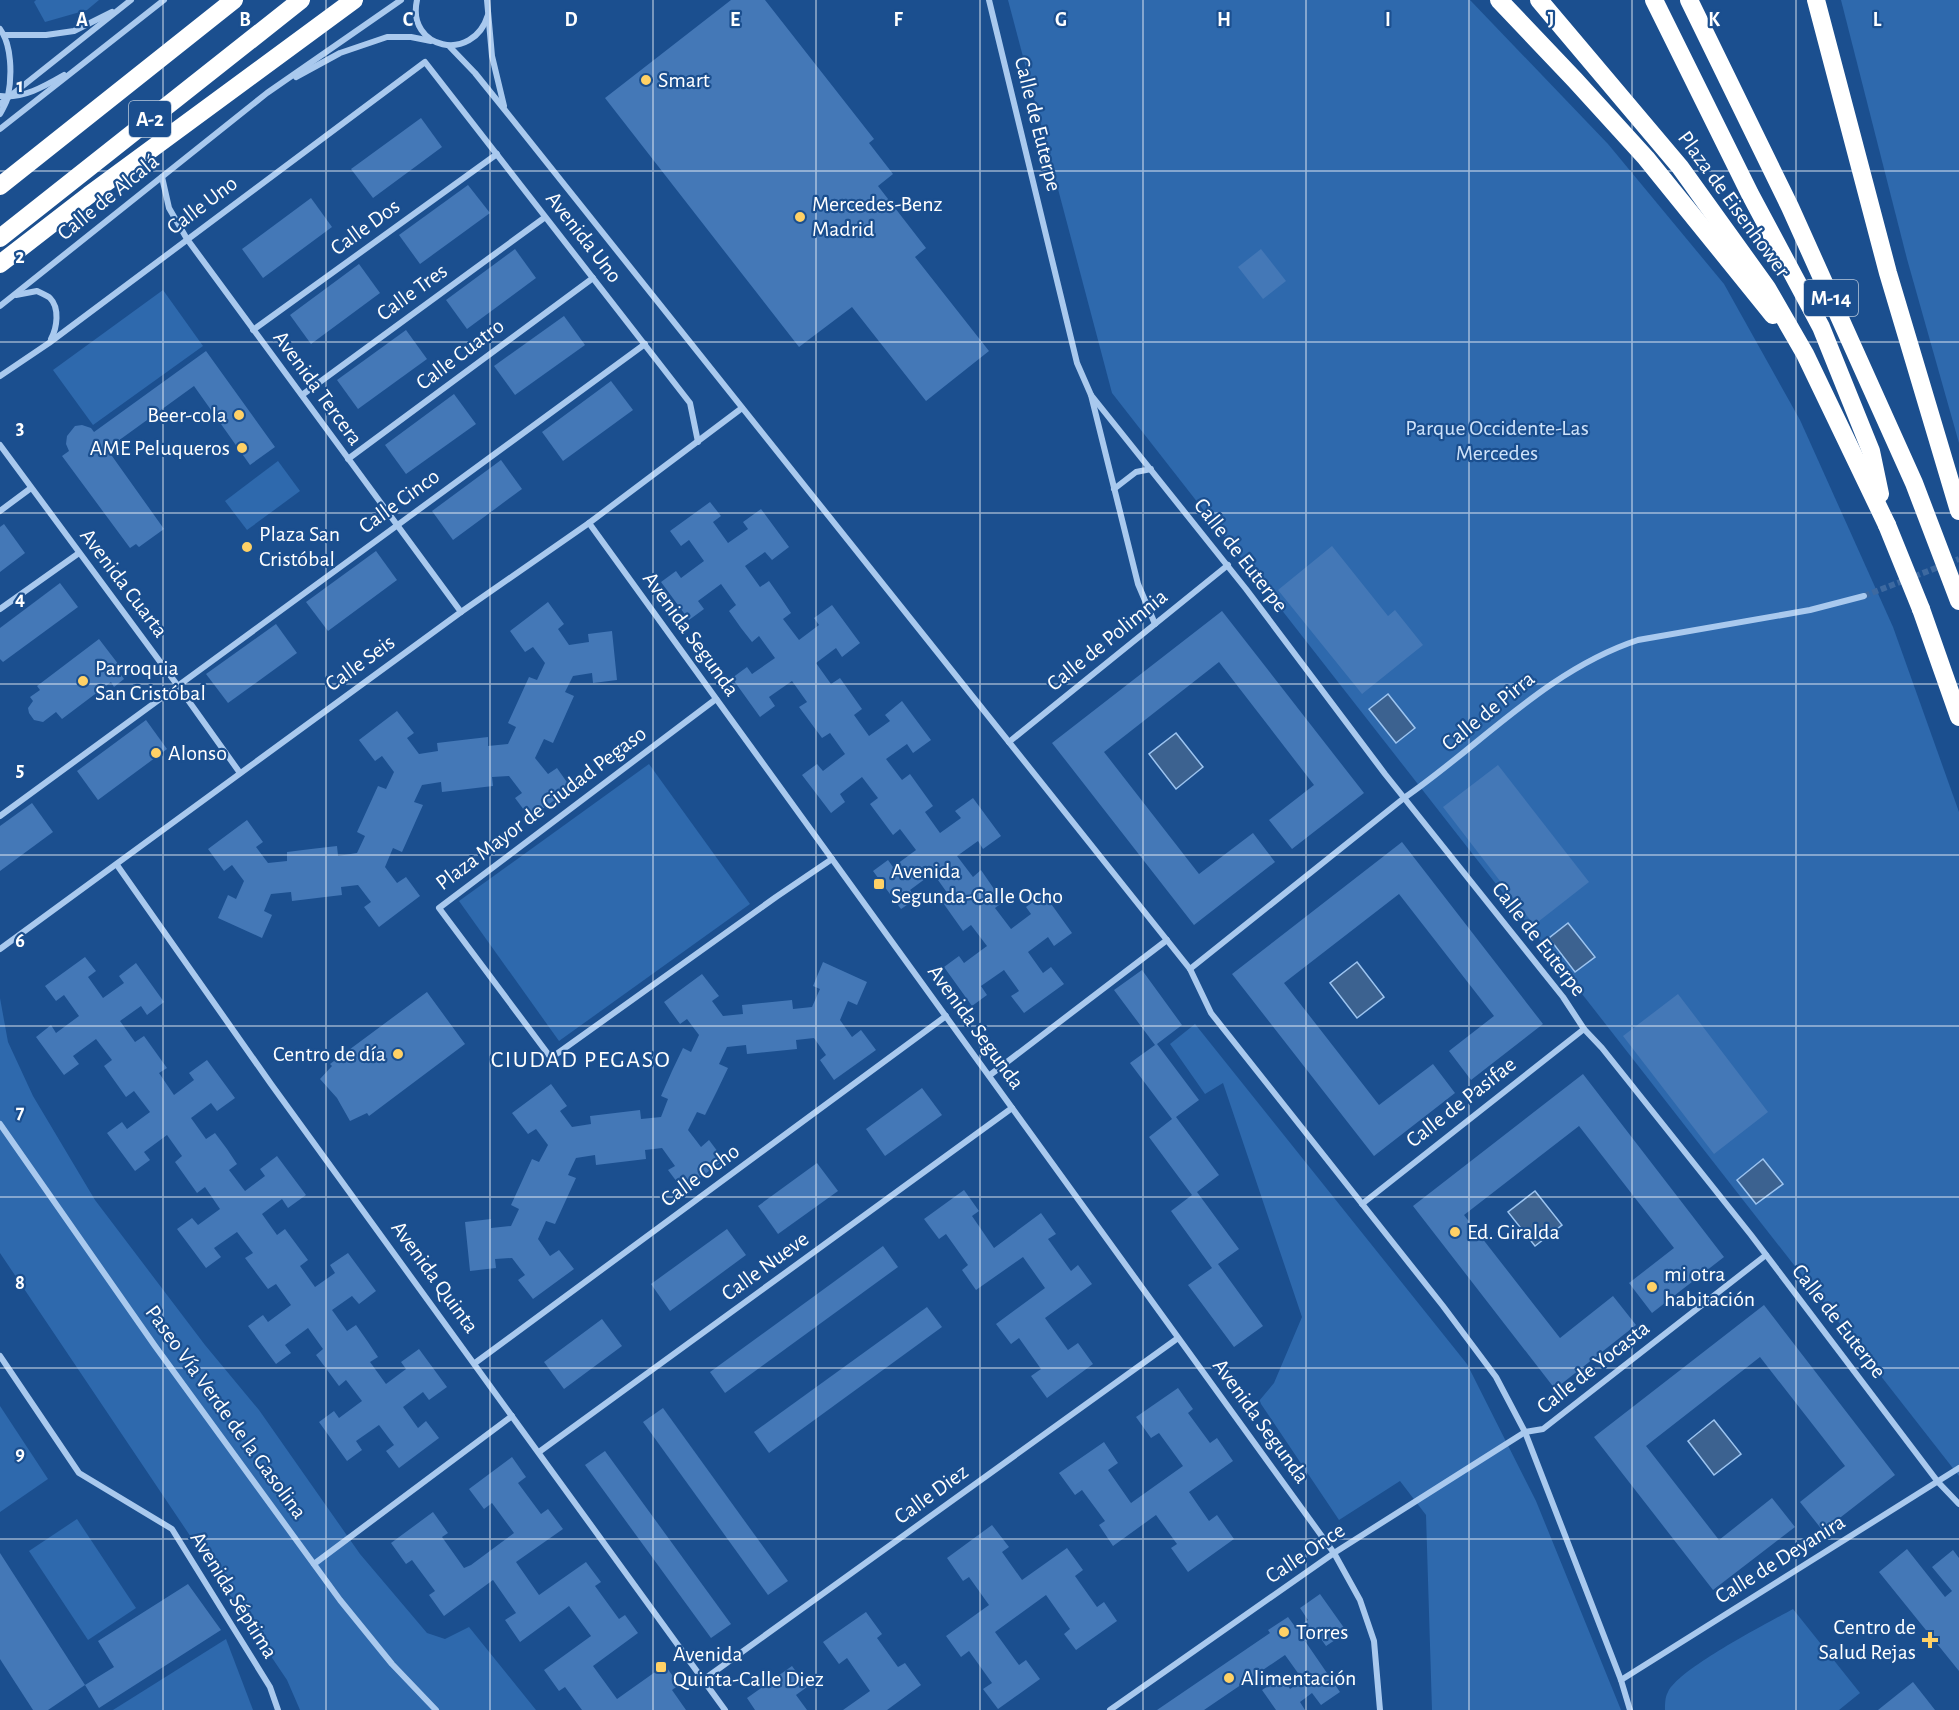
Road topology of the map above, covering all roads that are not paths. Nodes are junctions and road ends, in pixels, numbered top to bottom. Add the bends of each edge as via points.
1 (131, 0) edge
2 (164, 0) edge
3 (234, 0) edge
4 (301, 0) edge
5 (354, 0) edge
6 (401, 0) edge
7 (417, 0) edge
8 (488, 0) edge
9 (989, 0) edge
10 (1498, 0) edge
11 (1539, 0) edge
12 (1654, 0) edge
13 (1689, 0) edge
14 (1816, 0) edge
15 (124, 6) junction
16 (488, 15) junction
17 (0, 28) edge
18 (5, 35) junction
19 (431, 41) junction
20 (450, 47) junction
21 (425, 62) joint
22 (82, 65) junction
23 (267, 93) junction
24 (0, 96) edge
25 (8, 97) junction
26 (0, 104) edge
27 (504, 110) junction
28 (0, 114) edge
29 (0, 129) edge
30 (497, 154) junction
31 (162, 177) junction
32 (0, 186) edge
33 (544, 218) junction
34 (0, 238) edge
35 (187, 239) junction
36 (0, 264) edge
37 (593, 278) junction
38 (13, 296) junction
39 (0, 306) edge
40 (253, 330) junction
41 (49, 343) junction
42 (645, 344) junction
43 (1805, 354) junction
44 (0, 376) edge
45 (302, 395) junction
46 (1092, 395) junction
47 (742, 408) junction
48 (698, 442) junction
49 (0, 445) edge
50 (348, 459) junction
51 (1151, 469) junction
52 (32, 488) junction
53 (1114, 489) junction
54 (0, 511) edge
55 (1959, 512) edge
56 (589, 523) junction
57 (397, 525) junction
58 (1887, 525) junction
59 (79, 553) junction
60 (1228, 565) junction
61 (1864, 596) tunnel mouth
62 (1959, 601) edge
63 (0, 609) edge
64 (461, 612) junction
65 (1155, 624) junction
66 (178, 686) junction
67 (716, 699) junction
68 (1959, 717) edge
69 (1009, 742) junction
70 (240, 773) junction
71 (1404, 798) junction
72 (0, 816) edge
73 (832, 859) junction
74 (117, 865) junction
75 (1167, 940) junction
76 (0, 949) edge
77 (1190, 969) junction
78 (946, 1016) junction
79 (1584, 1029) junction
80 (990, 1075) junction
81 (1012, 1108) junction
82 (0, 1124) edge
83 (1362, 1204) junction
84 (1766, 1255) junction
85 (1178, 1338) junction
86 (0, 1356) edge
87 (475, 1363) junction
88 (512, 1416) junction
89 (1524, 1432) junction
90 (539, 1452) junction
91 (1959, 1468) edge
92 (1938, 1482) junction
93 (1959, 1504) edge
94 (1335, 1553) junction
95 (314, 1564) junction
96 (703, 1680) junction
97 (1621, 1680) junction
98 (278, 1710) edge
99 (436, 1710) edge
100 (725, 1710) edge
101 (1110, 1710) edge
102 (1380, 1710) edge
103 (1630, 1710) edge

1 - 15 street
2 - 22 street
3 - 32 highway, A-2
4 - 34 highway, A-2
5 - 36 highway
6 - 23 street, Calle de Alcalá
7 - 19 street via 417,23
8 - 16 street
9 - 46 street, Calle de Euterpe via 1077,363
10 - 43 highway via 1646,158
11 - 43 highway, Plaza de Eisenhower via 1680,167 1767,288
12 - 58 highway, M-14 via 1821,327 1871,451
13 - 62 highway, M-14 via 1790,207 1914,483
14 - 55 highway via 1888,273
15 - 18 street via 74,31
15 - 25 street
16 - 20 street via 478,35
16 - 27 street
17 - 18 street
18 - 25 street via 10,71
19 - 20 street, Calle de Alcalá
19 - 23 street, Calle de Alcalá via 387,37 340,53
20 - 27 street
21 - 30 street, Avenida Uno
21 - 35 street, Calle Uno
22 - 25 street via 44,87
22 - 29 street
23 - 31 street, Calle de Alcalá
24 - 25 street
25 - 26 street
25 - 28 street
27 - 47 street
30 - 33 street, Avenida Uno
30 - 40 street, Calle Dos
31 - 35 street, Avenida Tercera via 169,208
31 - 38 street, Calle de Alcalá
33 - 37 street, Avenida Uno
33 - 45 street, Calle Tres
35 - 40 street, Avenida Tercera
35 - 41 street, Calle Uno
37 - 42 street, Avenida Uno
37 - 50 street, Calle Cuatro
38 - 39 street, Calle de Alcalá
38 - 41 street via 37,291 51,298 57,328
40 - 45 street, Avenida Tercera
41 - 44 street, Calle Uno
42 - 48 street, Avenida Uno via 690,403
42 - 57 street, Calle Cinco
43 - 58 highway, Plaza de Eisenhower
45 - 50 street, Avenida Tercera
46 - 51 street, Calle de Euterpe
46 - 53 street, Calle de Euterpe
47 - 48 street, Calle Seis
47 - 69 street
48 - 56 street, Calle Seis
49 - 52 street, Avenida Cuarta
50 - 57 street, Avenida Tercera
51 - 53 street via 1136,472
51 - 60 street, Calle de Euterpe
52 - 54 street
52 - 59 street, Avenida Cuarta
53 - 65 street, Calle de Euterpe via 1138,584
56 - 64 street, Calle Seis
56 - 67 street, Avenida Segunda
57 - 64 street, Avenida Tercera
57 - 66 street, Calle Cinco
58 - 68 highway, M-14, bridge
59 - 63 street
59 - 66 street, Avenida Cuarta
60 - 65 street, Calle de Polimnia
60 - 71 street, Calle de Euterpe
61 - 71 street, Calle de Pirra via 1810,610 1638,640 1610,649 1552,683
64 - 70 street, Calle Seis
65 - 69 street, Calle de Polimnia
66 - 70 street, Avenida Cuarta
66 - 72 street, Calle Cinco
67 - 73 street, Avenida Segunda
67 - 73 street, Plaza Mayor de Ciudad Pegaso via 439,908 551,1058
69 - 75 street
70 - 74 street, Calle Seis
71 - 77 street, Calle de Pirra
71 - 79 street, Calle de Euterpe
73 - 78 street, Avenida Segunda
74 - 76 street, Calle Seis
74 - 87 street, Avenida Quinta
75 - 77 street
75 - 80 street
77 - 83 street via 1211,1013
78 - 80 street, Avenida Segunda
78 - 87 street, Calle Ocho
79 - 83 street, Calle de Pasifae
79 - 84 street, Calle de Euterpe
80 - 81 street, Avenida Segunda
81 - 85 street, Avenida Segunda
81 - 90 street, Calle Nueve
82 - 95 street, Paseo Vía Verde de la Gasolina
83 - 89 street via 1496,1377
84 - 89 street, Calle de Yocasta via 1543,1429
84 - 92 street, Calle de Euterpe
85 - 94 street, Avenida Segunda
85 - 96 street, Calle Diez
86 - 98 street, Avenida Séptima via 79,1473 171,1529 270,1687
87 - 88 street, Avenida Quinta
88 - 90 street, Avenida Quinta
88 - 95 street
89 - 94 street, Calle Once
89 - 97 street
90 - 96 street, Avenida Quinta
91 - 92 street, Calle de Deyanira
92 - 93 street, Calle de Euterpe
92 - 97 street, Calle de Deyanira
94 - 101 street, Calle Once
94 - 102 street, Avenida Segunda via 1360,1600 1374,1641
95 - 99 street, Paseo Vía Verde de la Gasolina via 392,1664
96 - 100 street, Avenida Quinta
97 - 103 street

